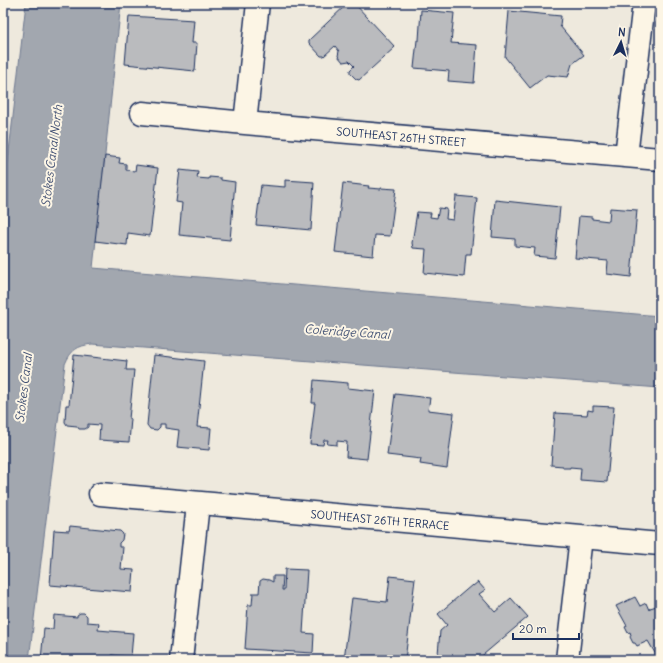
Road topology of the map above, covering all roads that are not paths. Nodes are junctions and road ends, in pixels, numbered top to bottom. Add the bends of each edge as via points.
1 (258, 3) edge
2 (644, 3) edge
3 (142, 113) dead end
4 (245, 123) junction
5 (626, 156) junction
6 (660, 159) edge
7 (100, 494) dead end
8 (198, 504) junction
9 (581, 537) junction
10 (660, 544) edge
11 (181, 660) edge
12 (567, 660) edge

1 - 4 street
2 - 5 street
3 - 4 street, SOUTHEAST 26TH STREET
4 - 5 street, SOUTHEAST 26TH STREET
5 - 6 street, SOUTHEAST 26TH STREET
7 - 8 street, SOUTHEAST 26TH TERRACE
8 - 9 street, SOUTHEAST 26TH TERRACE
8 - 11 street
9 - 10 street, SOUTHEAST 26TH TERRACE
9 - 12 street

